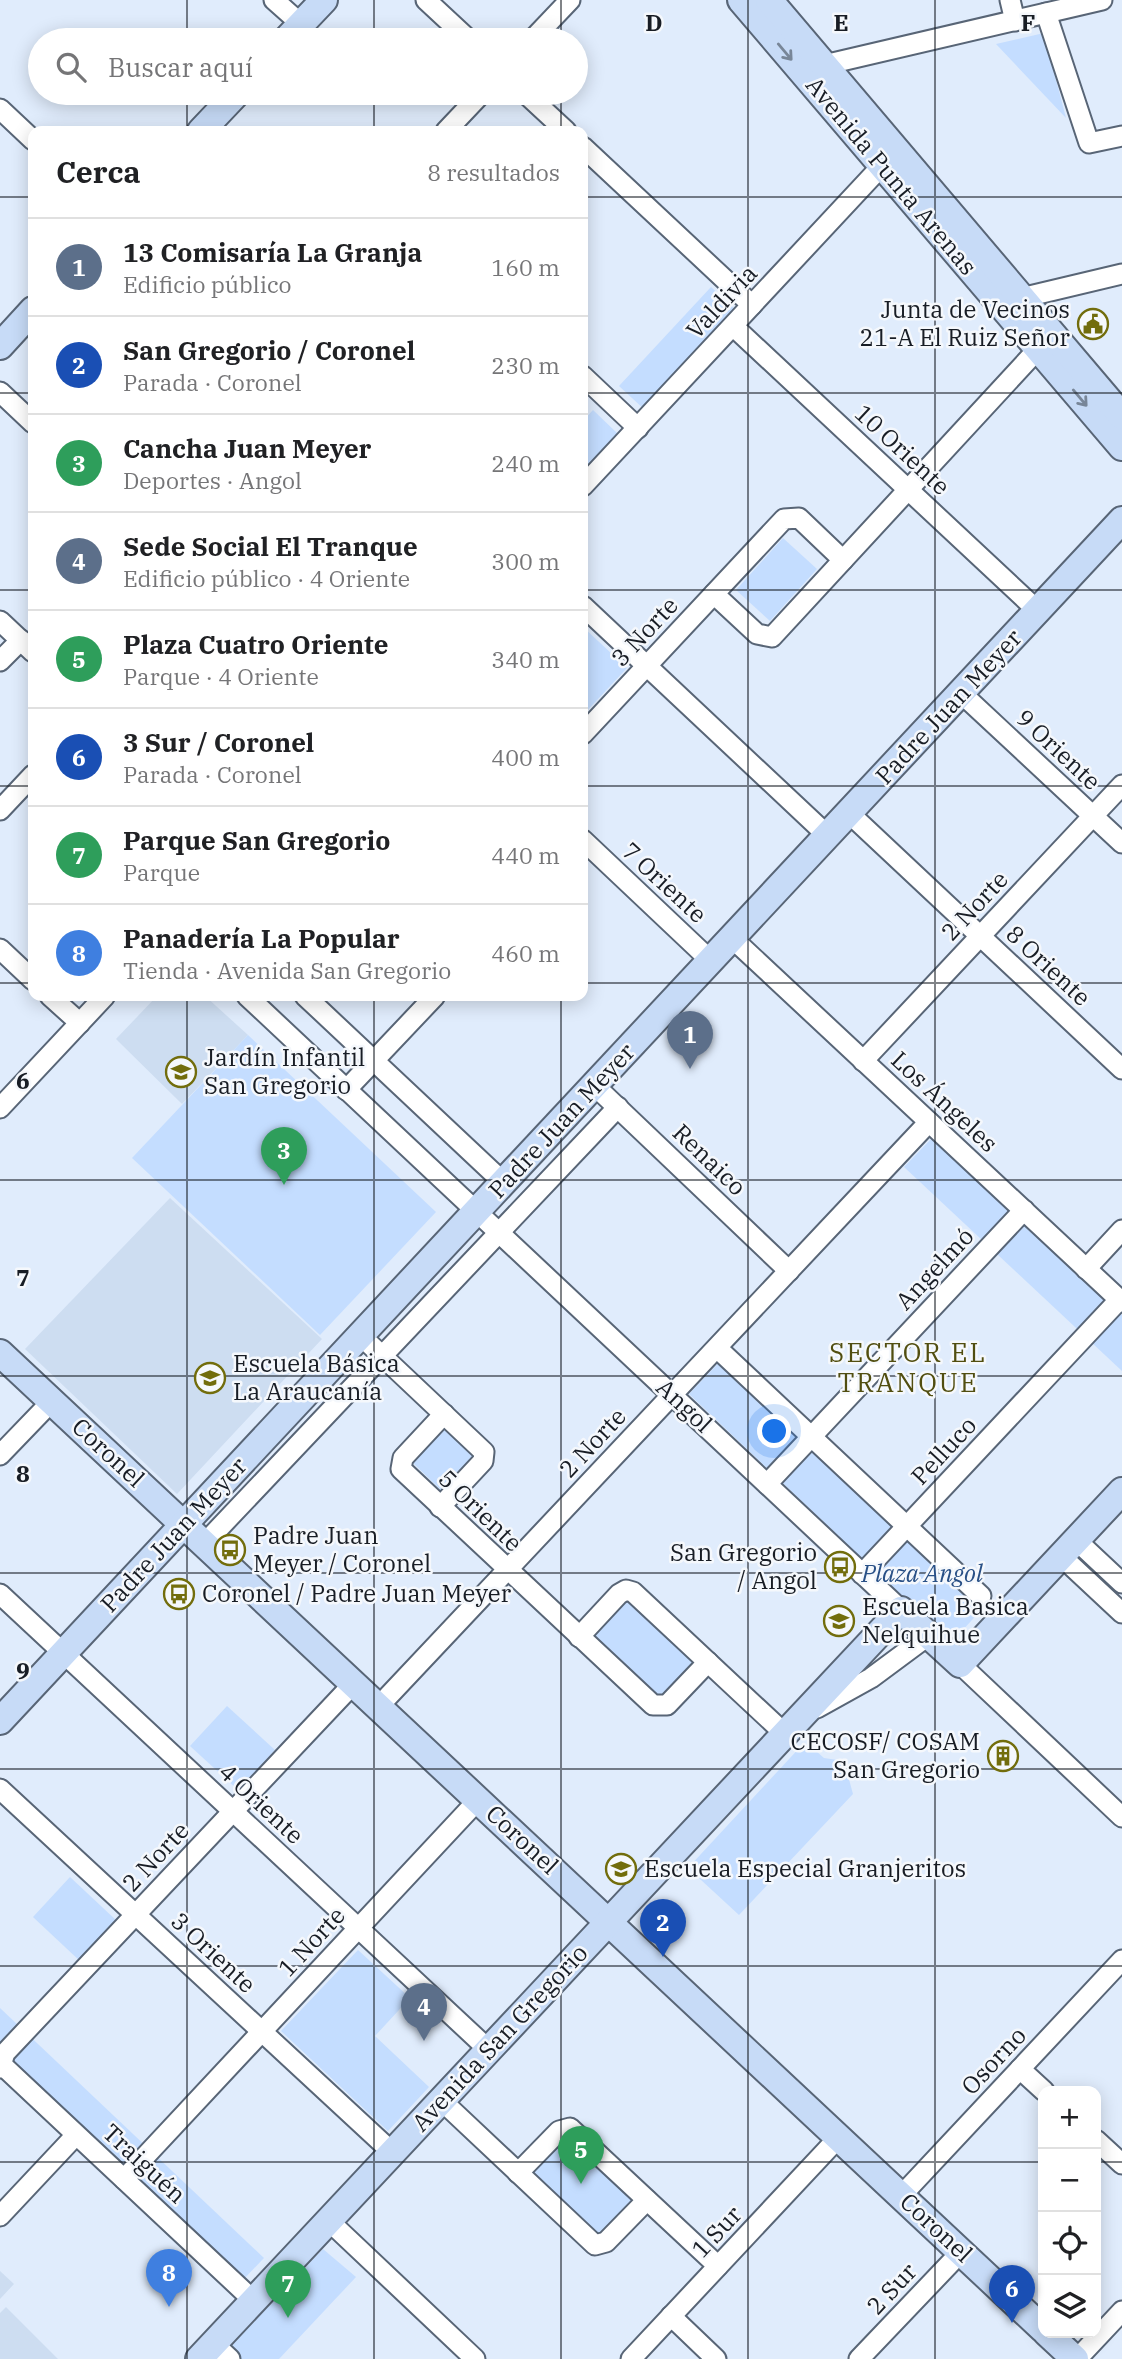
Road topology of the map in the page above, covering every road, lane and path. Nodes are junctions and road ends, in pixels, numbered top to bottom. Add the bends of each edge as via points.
1 (274, 0) edge
2 (324, 0) edge
3 (426, 0) edge
4 (569, 0) edge
5 (741, 0) edge
6 (769, 0) edge
7 (1010, 0) edge
8 (1102, 0) edge
9 (1046, 13) junction
10 (1015, 21) junction
11 (291, 28) edge
12 (297, 28) edge
13 (456, 28) edge
14 (543, 28) edge
15 (824, 65) junction
16 (228, 105) edge
17 (471, 105) edge
18 (538, 105) edge
19 (0, 109) edge
20 (212, 126) edge
21 (451, 126) edge
22 (561, 126) edge
23 (28, 135) edge
24 (1122, 136) edge
25 (588, 152) edge
26 (889, 158) junction
27 (1122, 274) edge
28 (1021, 298) junction
29 (752, 305) junction
30 (28, 315) edge
31 (733, 326) junction
32 (0, 346) edge
33 (1038, 349) junction
34 (588, 381) edge
35 (0, 392) edge
36 (1122, 416) edge
37 (28, 419) edge
38 (638, 428) junction
39 (1122, 447) edge
40 (588, 481) edge
41 (908, 489) junction
42 (1122, 520) edge
43 (843, 560) junction
44 (714, 594) junction
45 (588, 611) edge
46 (1038, 611) junction
47 (0, 621) edge
48 (27, 646) edge
49 (0, 661) edge
50 (646, 666) junction
51 (961, 693) junction
52 (588, 729) edge
53 (28, 780) edge
54 (1122, 785) edge
55 (0, 810) edge
56 (849, 813) junction
57 (1093, 816) junction
58 (828, 836) junction
59 (1122, 843) edge
60 (588, 846) edge
61 (981, 936) junction
62 (732, 938) junction
63 (0, 949) edge
64 (711, 961) junction
65 (28, 975) edge
66 (56, 1001) edge
67 (100, 1001) edge
68 (252, 1001) edge
69 (310, 1001) edge
70 (430, 1001) edge
71 (80, 1023) junction
72 (374, 1060) junction
73 (863, 1061) junction
74 (1122, 1069) edge
75 (595, 1086) junction
76 (346, 1090) junction
77 (618, 1107) junction
78 (0, 1108) edge
79 (929, 1122) junction
80 (504, 1183) junction
81 (1024, 1210) junction
82 (477, 1212) junction
83 (1122, 1230) edge
84 (500, 1233) junction
85 (1086, 1269) junction
86 (789, 1271) junction
87 (1121, 1301) edge
88 (361, 1336) junction
89 (717, 1348) junction
90 (0, 1353) edge
91 (383, 1356) junction
92 (672, 1395) junction
93 (51, 1401) junction
94 (444, 1414) junction
95 (811, 1437) junction
96 (0, 1455) edge
97 (767, 1484) junction
98 (1122, 1491) edge
99 (440, 1507) junction
100 (184, 1525) junction
101 (907, 1526) junction
102 (204, 1544) junction
103 (1068, 1548) junction
104 (507, 1570) junction
105 (862, 1574) junction
106 (1122, 1583) edge
107 (0, 1594) edge
108 (981, 1596) dead end
109 (901, 1610) junction
110 (1122, 1613) edge
111 (929, 1635) junction
112 (579, 1637) junction
113 (63, 1653) junction
114 (708, 1662) junction
115 (960, 1664) junction
116 (863, 1669) junction
117 (354, 1683) junction
118 (379, 1706) junction
119 (0, 1721) edge
120 (793, 1725) junction
121 (0, 1789) edge
122 (479, 1799) junction
123 (233, 1811) junction
124 (1122, 1817) edge
125 (135, 1915) junction
126 (609, 1922) junction
127 (358, 1928) junction
128 (1122, 1960) edge
129 (262, 2032) junction
130 (489, 2050) junction
131 (0, 2065) edge
132 (1020, 2069) junction
133 (1039, 2086) edge
134 (442, 2101) junction
135 (76, 2135) junction
136 (839, 2137) junction
137 (1101, 2145) edge
138 (393, 2153) junction
139 (1122, 2164) edge
140 (518, 2173) junction
141 (124, 2179) junction
142 (901, 2196) junction
143 (647, 2200) junction
144 (0, 2216) edge
145 (329, 2221) junction
146 (961, 2252) junction
147 (718, 2266) junction
148 (254, 2301) junction
149 (1122, 2311) edge
150 (671, 2316) junction
151 (1038, 2324) edge
152 (1053, 2338) edge
153 (214, 2354) edge
154 (475, 2359) edge
155 (631, 2359) edge
156 (716, 2359) edge
157 (859, 2359) edge
158 (1077, 2359) edge
159 (1090, 2359) edge

1 - 11 street
2 - 12 street
3 - 13 street
4 - 14 street
5 -> 26 street, Avenida Punta Arenas
6 - 15 street, Avenida Punta Arenas
7 - 10 street
8 - 9 street
9 - 10 street
9 - 24 street via 1089,143
10 - 15 street
15 - 26 street, Avenida Punta Arenas
16 - 20 street
17 - 21 street
18 - 22 street
19 - 23 street
25 - 29 street
26 - 28 street, Avenida Punta Arenas
26 - 29 street, Valdivia
26 - 33 street, Avenida Punta Arenas
27 - 28 street
28 - 36 street, Avenida Punta Arenas
29 - 31 street, Valdivia
30 - 32 street
31 - 38 street, Valdivia
31 - 41 street, 10 Oriente
33 -> 39 street, Avenida Punta Arenas
33 - 41 street, 3 Norte
34 - 38 street
35 - 37 street
38 - 40 street, Valdivia
41 - 43 street, 3 Norte
41 - 46 street, 10 Oriente
42 - 46 street, Padre Juan Meyer
43 - 44 street, 3 Norte via 799,518 788,517
43 - 44 street, 3 Norte via 767,638
44 - 50 street, 3 Norte
45 - 50 street
46 - 51 street, Padre Juan Meyer
47 - 48 street
48 - 49 street
50 - 52 street, 3 Norte
50 - 58 street
51 - 56 street, Padre Juan Meyer
51 - 57 street, 9 Oriente
53 - 55 street
54 - 57 street, 2 Norte
56 - 58 street, Padre Juan Meyer
56 - 61 street, 8 Oriente
57 - 59 street, 9 Oriente
57 - 61 street, 2 Norte
58 - 62 street, Padre Juan Meyer
60 - 64 street, 7 Oriente
61 - 73 street, 2 Norte
61 - 74 street, 8 Oriente
62 - 64 street, Padre Juan Meyer
62 - 73 street, Los Ángeles
63 - 65 street
64 - 75 street, Padre Juan Meyer
66 - 71 street
67 - 71 street
68 - 76 street, Angol
69 - 72 street
70 - 72 street
71 - 78 street
72 - 76 street
72 - 80 street
73 - 79 street, Los Ángeles
75 - 77 street, Renaico
75 - 80 street, Padre Juan Meyer
76 - 82 street, Angol
77 - 84 street, Padre Juan Meyer
77 - 86 street, Renaico
79 - 81 street, Los Ángeles
79 - 86 street, 2 Norte
80 - 82 street, Padre Juan Meyer
81 - 85 street, Los Ángeles
81 - 95 street, Angelmó
82 - 84 street, Angol
82 - 88 street, Padre Juan Meyer
83 - 85 street
84 - 91 street, Padre Juan Meyer
84 - 92 street, Angol
85 - 87 street, Los Ángeles
86 - 89 street, 2 Norte
87 - 101 street, Pelluco
88 - 91 street, 5 Oriente
88 - 100 street, Padre Juan Meyer
89 - 92 street, 2 Norte
89 - 95 street
90 - 93 street, Coronel
91 - 94 street, 5 Oriente
91 - 102 street, Padre Juan Meyer
92 - 97 street, Angol
92 - 104 street, 2 Norte
93 - 96 street
93 - 100 street, Coronel
94 - 99 street, 5 Oriente via 400,1465
94 - 99 street, 5 Oriente via 485,1456
95 - 97 street, Angelmó
95 - 101 street
97 - 105 street, Angol
98 - 103 street
99 - 104 street, 5 Oriente
100 - 102 street, Coronel
100 - 113 street, Padre Juan Meyer
101 - 105 street, Pelluco
101 - 108 street
102 - 117 street, Coronel
103 - 106 street
103 - 110 street
103 - 115 street
104 - 112 street, 5 Oriente
104 - 118 street, 2 Norte
105 - 109 street, Angol
107 - 113 street, 4 Oriente
109 - 111 street, Angol
109 - 116 street, Avenida San Gregorio
111 - 115 street, Angol
111 - 116 street, Avenida San Gregorio
112 - 114 street, 5 Oriente via 656,1707 669,1703
112 - 114 street via 619,1594 630,1591
113 - 119 street, Padre Juan Meyer
113 - 123 street, 4 Oriente
114 - 120 street
115 - 124 street, Angol
116 - 120 street, Avenida San Gregorio
117 - 118 street, Coronel
117 - 123 street, 2 Norte
118 - 122 street, Coronel
120 - 126 street, Avenida San Gregorio
121 - 125 street, 3 Oriente
122 - 126 street, Coronel
122 - 127 street, 1 Norte
123 - 125 street, 2 Norte
123 - 127 street, 4 Oriente
125 - 129 street, 3 Oriente
125 - 131 street, 2 Norte via 5,2053
126 - 130 street, Avenida San Gregorio
126 - 136 street, Coronel
127 - 129 street, 1 Norte
127 - 130 street, 4 Oriente
128 - 132 street, Osorno
129 - 138 street, 3 Oriente
129 - 141 street, 1 Norte
130 - 134 street, Avenida San Gregorio
131 - 135 street, Traiguén
132 - 133 street
132 - 142 street, Osorno
134 - 138 street, Avenida San Gregorio
134 - 140 street
135 - 141 street, Traiguén
135 - 144 street
136 - 142 street, Coronel
136 - 147 street, 1 Sur
137 - 139 street
138 - 145 street, Avenida San Gregorio
140 - 143 street via 566,2127
140 - 143 street via 598,2246
141 - 148 street, Traiguén
142 - 146 street, Coronel
143 - 147 street
145 - 148 street, Avenida San Gregorio
145 - 154 street
146 - 151 street, Coronel
146 - 157 street, 2 Sur
147 - 150 street, 1 Sur
148 - 153 street, Avenida San Gregorio
149 - 158 street
150 - 155 street, 1 Sur
150 - 156 street
152 - 158 street
158 - 159 street

